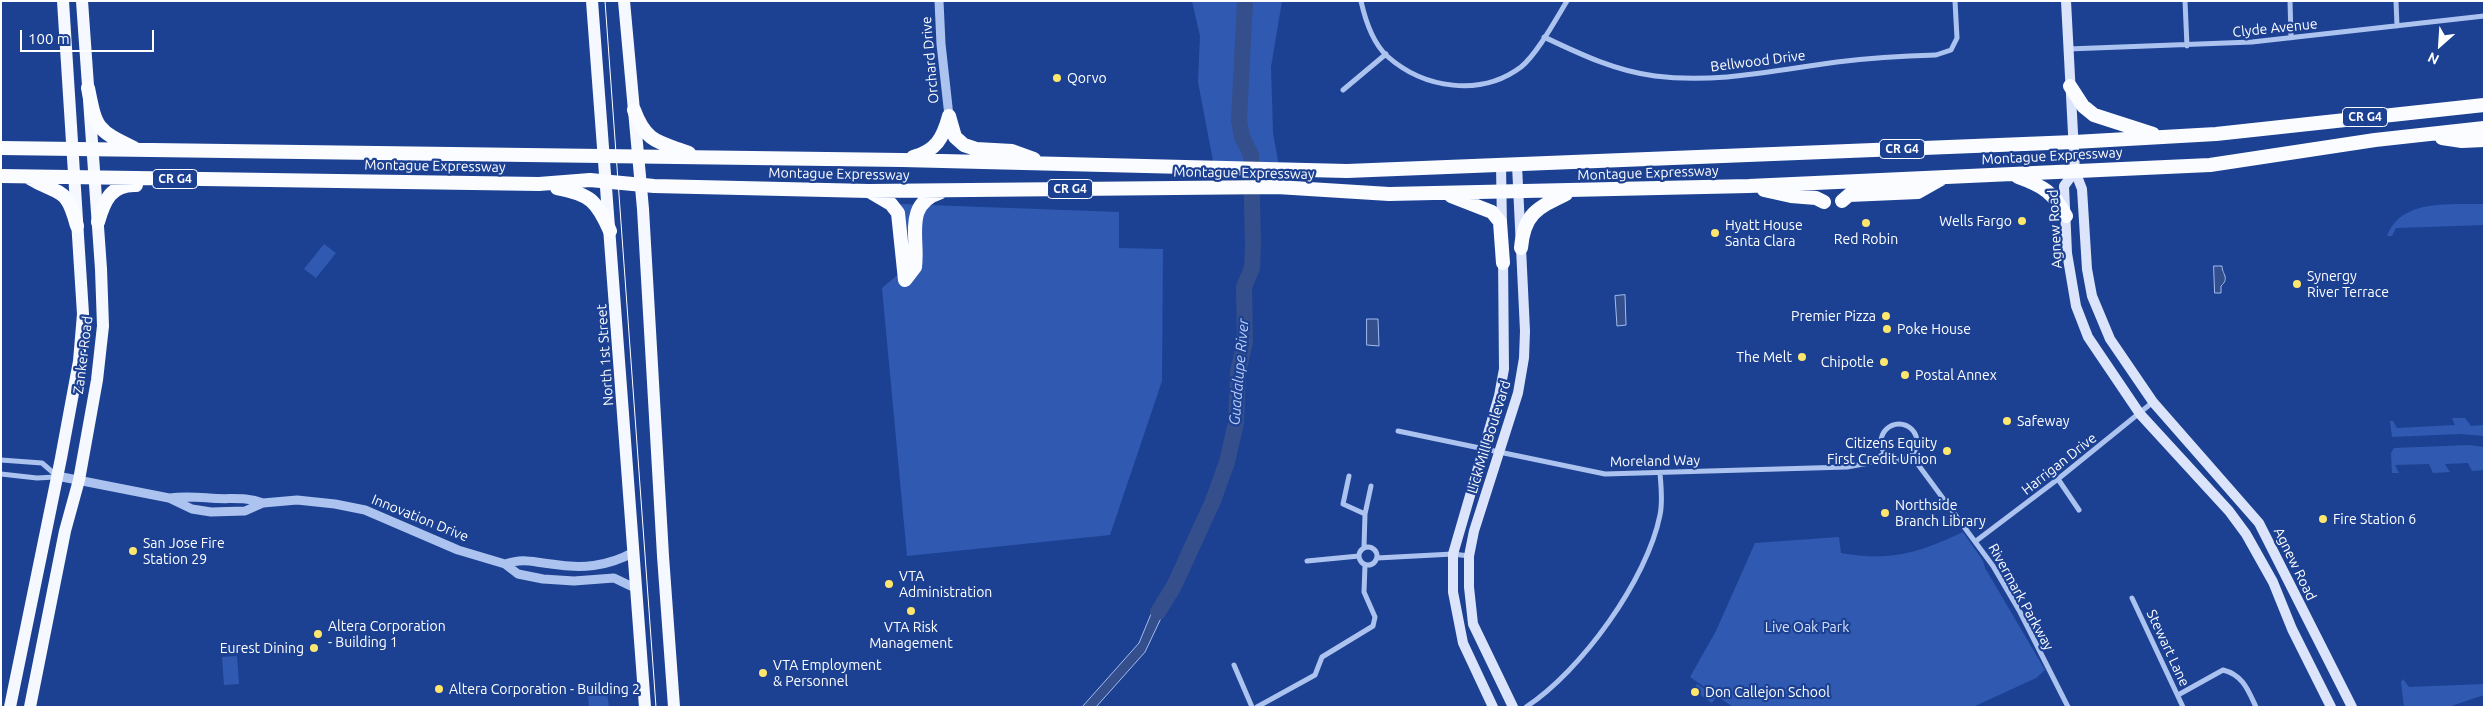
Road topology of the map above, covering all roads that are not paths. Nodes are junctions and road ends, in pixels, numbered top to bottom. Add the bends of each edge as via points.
1 (62, 1) edge
2 (82, 1) edge
3 (592, 1) edge
4 (624, 1) edge
5 (939, 1) edge
6 (1360, 1) edge
7 (1567, 1) edge
8 (1956, 1) edge
9 (2066, 1) edge
10 (2185, 1) edge
11 (2290, 1) edge
12 (2396, 1) edge
13 (2484, 16) edge
14 (2397, 26) junction
15 (1544, 37) junction
16 (2291, 38) junction
17 (2187, 46) junction
18 (2068, 49) junction
19 (1386, 54) junction
20 (2070, 86) junction
21 (88, 88) junction
22 (1343, 90) dead end
23 (2484, 105) edge
24 (634, 110) junction
25 (949, 116) junction
26 (2484, 128) edge
27 (2421, 135) junction
28 (2163, 137) junction
29 (2484, 140) edge
30 (2074, 142) junction
31 (1, 148) edge
32 (73, 148) junction
33 (92, 149) junction
34 (139, 151) junction
35 (604, 156) junction
36 (638, 156) junction
37 (699, 157) junction
38 (902, 160) junction
39 (1049, 165) junction
40 (1501, 165) junction
41 (1518, 165) junction
42 (2075, 171) junction
43 (2010, 175) junction
44 (1, 176) edge
45 (28, 177) junction
46 (74, 178) junction
47 (95, 178) junction
48 (1942, 178) junction
49 (181, 179) junction
50 (606, 182) junction
51 (540, 184) junction
52 (641, 184) junction
53 (1749, 186) junction
54 (869, 191) junction
55 (944, 191) junction
56 (1570, 191) junction
57 (1502, 192) junction
58 (1444, 193) junction
59 (1518, 193) junction
60 (1842, 201) dead end
61 (1824, 202) dead end
62 (2066, 216) junction
63 (98, 222) junction
64 (78, 226) junction
65 (610, 231) junction
66 (1521, 248) junction
67 (1503, 262) junction
68 (2153, 402) junction
69 (2140, 414) junction
70 (1398, 431) dead end
71 (1484, 448) junction
72 (1500, 452) junction
73 (1885, 453) junction
74 (1911, 455) junction
75 (1, 460) edge
76 (1660, 473) junction
77 (1, 474) edge
78 (57, 476) junction
79 (1349, 476) dead end
80 (79, 480) junction
81 (2058, 480) junction
82 (1371, 486) dead end
83 (169, 498) junction
84 (264, 503) junction
85 (2079, 510) dead end
86 (1365, 514) junction
87 (1976, 541) junction
88 (1364, 547) junction
89 (634, 552) junction
90 (1453, 554) junction
91 (1359, 556) junction
92 (1469, 556) junction
93 (1378, 558) junction
94 (1307, 561) dead end
95 (505, 564) junction
96 (1365, 565) junction
97 (636, 589) junction
98 (2132, 598) dead end
99 (1234, 665) dead end
100 (2178, 695) junction
101 (10, 707) edge
102 (30, 707) edge
103 (645, 707) edge
104 (674, 707) edge
105 (1252, 707) edge
106 (1257, 707) edge
107 (1493, 707) edge
108 (1513, 707) edge
109 (1526, 707) edge
110 (2068, 707) edge
111 (2183, 707) edge
112 (2256, 707) edge
113 (2331, 707) edge
114 (2352, 707) edge

1 - 32 main road, Zanker Road
2 - 21 main road, Zanker Road
3 - 35 main road, North 1st Street
4 - 24 main road
5 - 25 street, Orchard Drive
6 - 19 street via 1364,17
7 - 15 street
8 - 15 street, Bellwood Drive via 1957,38 1951,50 1936,55 1888,57 1732,77 1655,76 1597,62
9 - 18 main road
10 - 17 street
11 - 16 street
12 - 14 street
13 - 14 street, Clyde Avenue
14 - 16 street, Clyde Avenue
15 - 19 street via 1522,66 1493,82 1472,86 1451,85 1414,74
16 - 17 street, Clyde Avenue
17 - 18 street, Clyde Avenue
18 - 20 main road
19 - 22 street
20 - 28 highway via 2083,106 2094,115
20 - 30 main road
21 - 33 main road, Zanker Road
21 - 34 highway via 94,118 101,130
23 - 28 highway, Montague Expressway / CR G4
24 - 36 main road
24 - 37 highway via 640,126 649,137
25 - 38 highway via 938,145 923,155
25 - 39 highway via 955,137 964,145 976,150 1012,151
26 - 27 highway, Montague Expressway / CR G4
27 - 29 highway via 2462,141
27 - 42 highway, Montague Expressway / CR G4 via 2210,165
28 - 30 highway, Montague Expressway / CR G4
30 - 41 highway, Montague Expressway / CR G4
30 - 42 main road
31 - 32 highway, Montague Expressway / CR G4
32 - 33 highway, Montague Expressway / CR G4
32 - 46 main road, Zanker Road
33 - 34 highway, Montague Expressway / CR G4
33 - 47 main road, Zanker Road
34 - 35 highway, Montague Expressway / CR G4
35 - 36 highway, Montague Expressway / CR G4
35 - 50 main road, North 1st Street
36 - 37 highway, Montague Expressway / CR G4
36 - 52 main road
37 - 38 highway, Montague Expressway / CR G4
38 - 39 highway, Montague Expressway / CR G4
39 - 40 highway, Montague Expressway / CR G4 via 1347,171
40 - 41 highway, Montague Expressway / CR G4
40 - 57 main road, Lick Mill Boulevard
41 - 59 main road, Lick Mill Boulevard
42 - 43 highway, Montague Expressway / CR G4
42 - 62 main road, Agnew Road via 2064,186
42 - 68 main road, Agnew Road via 2082,189 2092,296 2110,340
43 - 48 highway, Montague Expressway / CR G4
43 - 62 highway via 2050,192
44 - 45 highway, Montague Expressway / CR G4
45 - 46 highway, Montague Expressway / CR G4
45 - 64 highway via 64,194
46 - 47 highway, Montague Expressway / CR G4
46 - 64 main road, Zanker Road
47 - 49 highway, Montague Expressway / CR G4
47 - 63 main road, Zanker Road
48 - 53 highway, Montague Expressway / CR G4
48 - 60 highway via 1918,192 1850,195
49 - 51 highway, Montague Expressway / CR G4
49 - 63 highway via 162,186 129,185 115,189 108,196
50 - 51 highway, Montague Expressway / CR G4
50 - 52 highway, Montague Expressway / CR G4
50 - 65 main road, North 1st Street
51 - 65 highway via 573,190 588,197 603,213
52 - 54 highway, Montague Expressway / CR G4
52 - 104 main road
53 - 56 highway, Montague Expressway / CR G4
53 - 61 highway
54 - 55 highway, Montague Expressway / CR G4
54 - 55 highway via 895,207 900,219 900,256 905,280 915,267 914,223 918,209 932,195
55 - 58 highway, Montague Expressway / CR G4 via 1196,186
56 - 59 highway, Montague Expressway / CR G4
56 - 66 highway via 1532,214 1522,231
57 - 58 highway, Montague Expressway / CR G4
57 - 59 highway, Montague Expressway / CR G4
57 - 67 main road, Lick Mill Boulevard
58 - 67 highway via 1492,212 1500,222
59 - 66 main road, Lick Mill Boulevard
62 - 69 main road, Agnew Road via 2067,253 2076,306 2088,336
63 - 80 main road, Zanker Road via 103,326 100,363
64 - 78 main road, Zanker Road via 83,314 79,361
65 - 89 main road, North 1st Street
66 - 72 main road, Lick Mill Boulevard via 1524,358 1518,393
67 - 71 main road, Lick Mill Boulevard via 1504,369
68 - 69 street, Harrigan Drive
68 - 114 main road, Agnew Road via 2259,523
69 - 81 street, Harrigan Drive
69 - 113 main road, Agnew Road via 2246,534 2273,582 2292,629
70 - 71 street, Moreland Way
71 - 72 street, Moreland Way
71 - 90 main road, Lick Mill Boulevard
72 - 76 street, Moreland Way via 1606,474
72 - 92 main road, Lick Mill Boulevard
73 - 74 street via 1900,460
73 - 74 street via 1881,441 1884,434 1898,424 1915,432 1917,444
73 - 76 street, Moreland Way via 1869,463 1856,466
74 - 87 street, Rivermark Parkway
75 - 78 street, Innovation Drive via 42,463
76 - 109 street via 1659,518 1650,545 1618,609 1568,672
77 - 78 street, Innovation Drive via 37,478
78 - 80 street, Innovation Drive
78 - 101 main road, Zanker Road
79 - 86 street via 1343,504
80 - 83 street, Innovation Drive
80 - 102 main road, Zanker Road via 65,531
81 - 85 street
81 - 87 street, Harrigan Drive
82 - 86 street
83 - 84 street, Innovation Drive via 190,495 248,497
83 - 84 street, Innovation Drive via 192,509 226,513 245,511
84 - 95 street, Innovation Drive via 318,502 366,510 458,550
86 - 88 street
87 - 110 street, Rivermark Parkway via 2020,612
88 - 91 street
88 - 93 street via 1375,549
89 - 95 street, Innovation Drive via 600,566 562,566 520,559
89 - 97 main road, North 1st Street
90 - 92 street
90 - 93 street
90 - 107 main road, Lick Mill Boulevard via 1453,592 1463,643
91 - 94 street
91 - 96 street
92 - 108 main road, Lick Mill Boulevard via 1473,624
93 - 96 street
95 - 97 street, Innovation Drive via 518,574 543,579 614,578
96 - 106 street via 1364,592 1375,617 1373,626 1322,657 1314,675
97 - 103 main road, North 1st Street
98 - 100 street, Stewart Lane
99 - 105 street
100 - 111 street, Stewart Lane
100 - 112 street via 2223,670 2245,682

